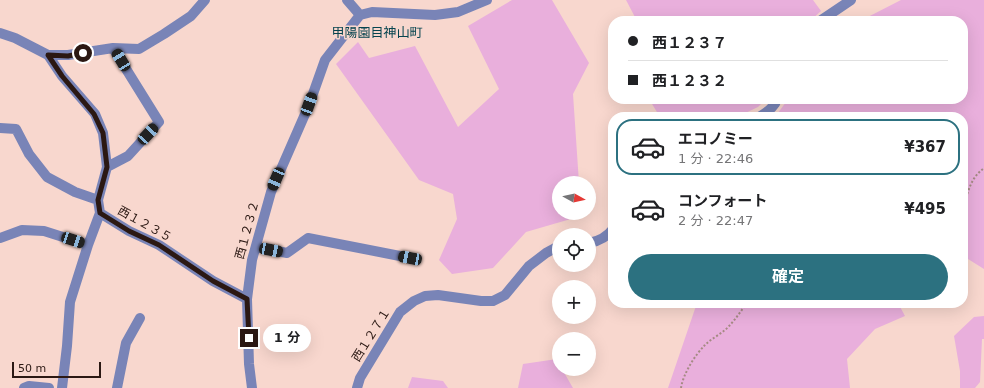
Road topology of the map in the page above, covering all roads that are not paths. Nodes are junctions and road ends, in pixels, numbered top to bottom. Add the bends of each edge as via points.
1 (205, 0) edge
2 (347, 0) edge
3 (487, 0) edge
4 (851, 0) edge
5 (360, 15) junction
6 (827, 16) edge
7 (0, 33) edge
8 (113, 48) junction
9 (48, 55) junction
10 (775, 104) edge
11 (767, 112) edge
12 (0, 128) edge
13 (107, 167) junction
14 (98, 200) junction
15 (100, 213) junction
16 (608, 235) edge
17 (0, 238) edge
18 (596, 241) edge
19 (88, 245) junction
20 (256, 247) junction
21 (552, 250) edge
22 (410, 258) dead end
23 (247, 299) junction
24 (140, 318) dead end
25 (24, 388) edge
26 (49, 388) edge
27 (62, 388) edge
28 (116, 388) edge
29 (252, 388) edge
30 (357, 388) edge

1 - 8 street via 191,16 139,49
2 - 5 street
3 - 5 street via 458,12 435,15 372,12
4 - 6 street
5 - 20 street, 西１２３２ via 325,60 271,192
7 - 9 street
8 - 9 street via 68,56
8 - 13 street via 158,122 128,156
9 - 13 street, 西１２３５ via 94,114 103,133
10 - 11 street
12 - 14 street via 16,129 29,154 47,177 75,192
13 - 14 street, 西１２３５
14 - 15 street, 西１２３５
15 - 19 street
15 - 23 street, 西１２３５ via 159,245 213,281
16 - 18 street
17 - 19 street via 22,230 44,231
19 - 27 street via 70,302
20 - 22 street via 287,253 308,238
20 - 23 street, 西１２３２
21 - 30 street, 西１２７１ via 529,266 505,295 494,300 481,301 438,295 425,296 414,301 400,312 360,378
23 - 29 street, 西１２３２
24 - 28 street via 126,343
25 - 26 street

